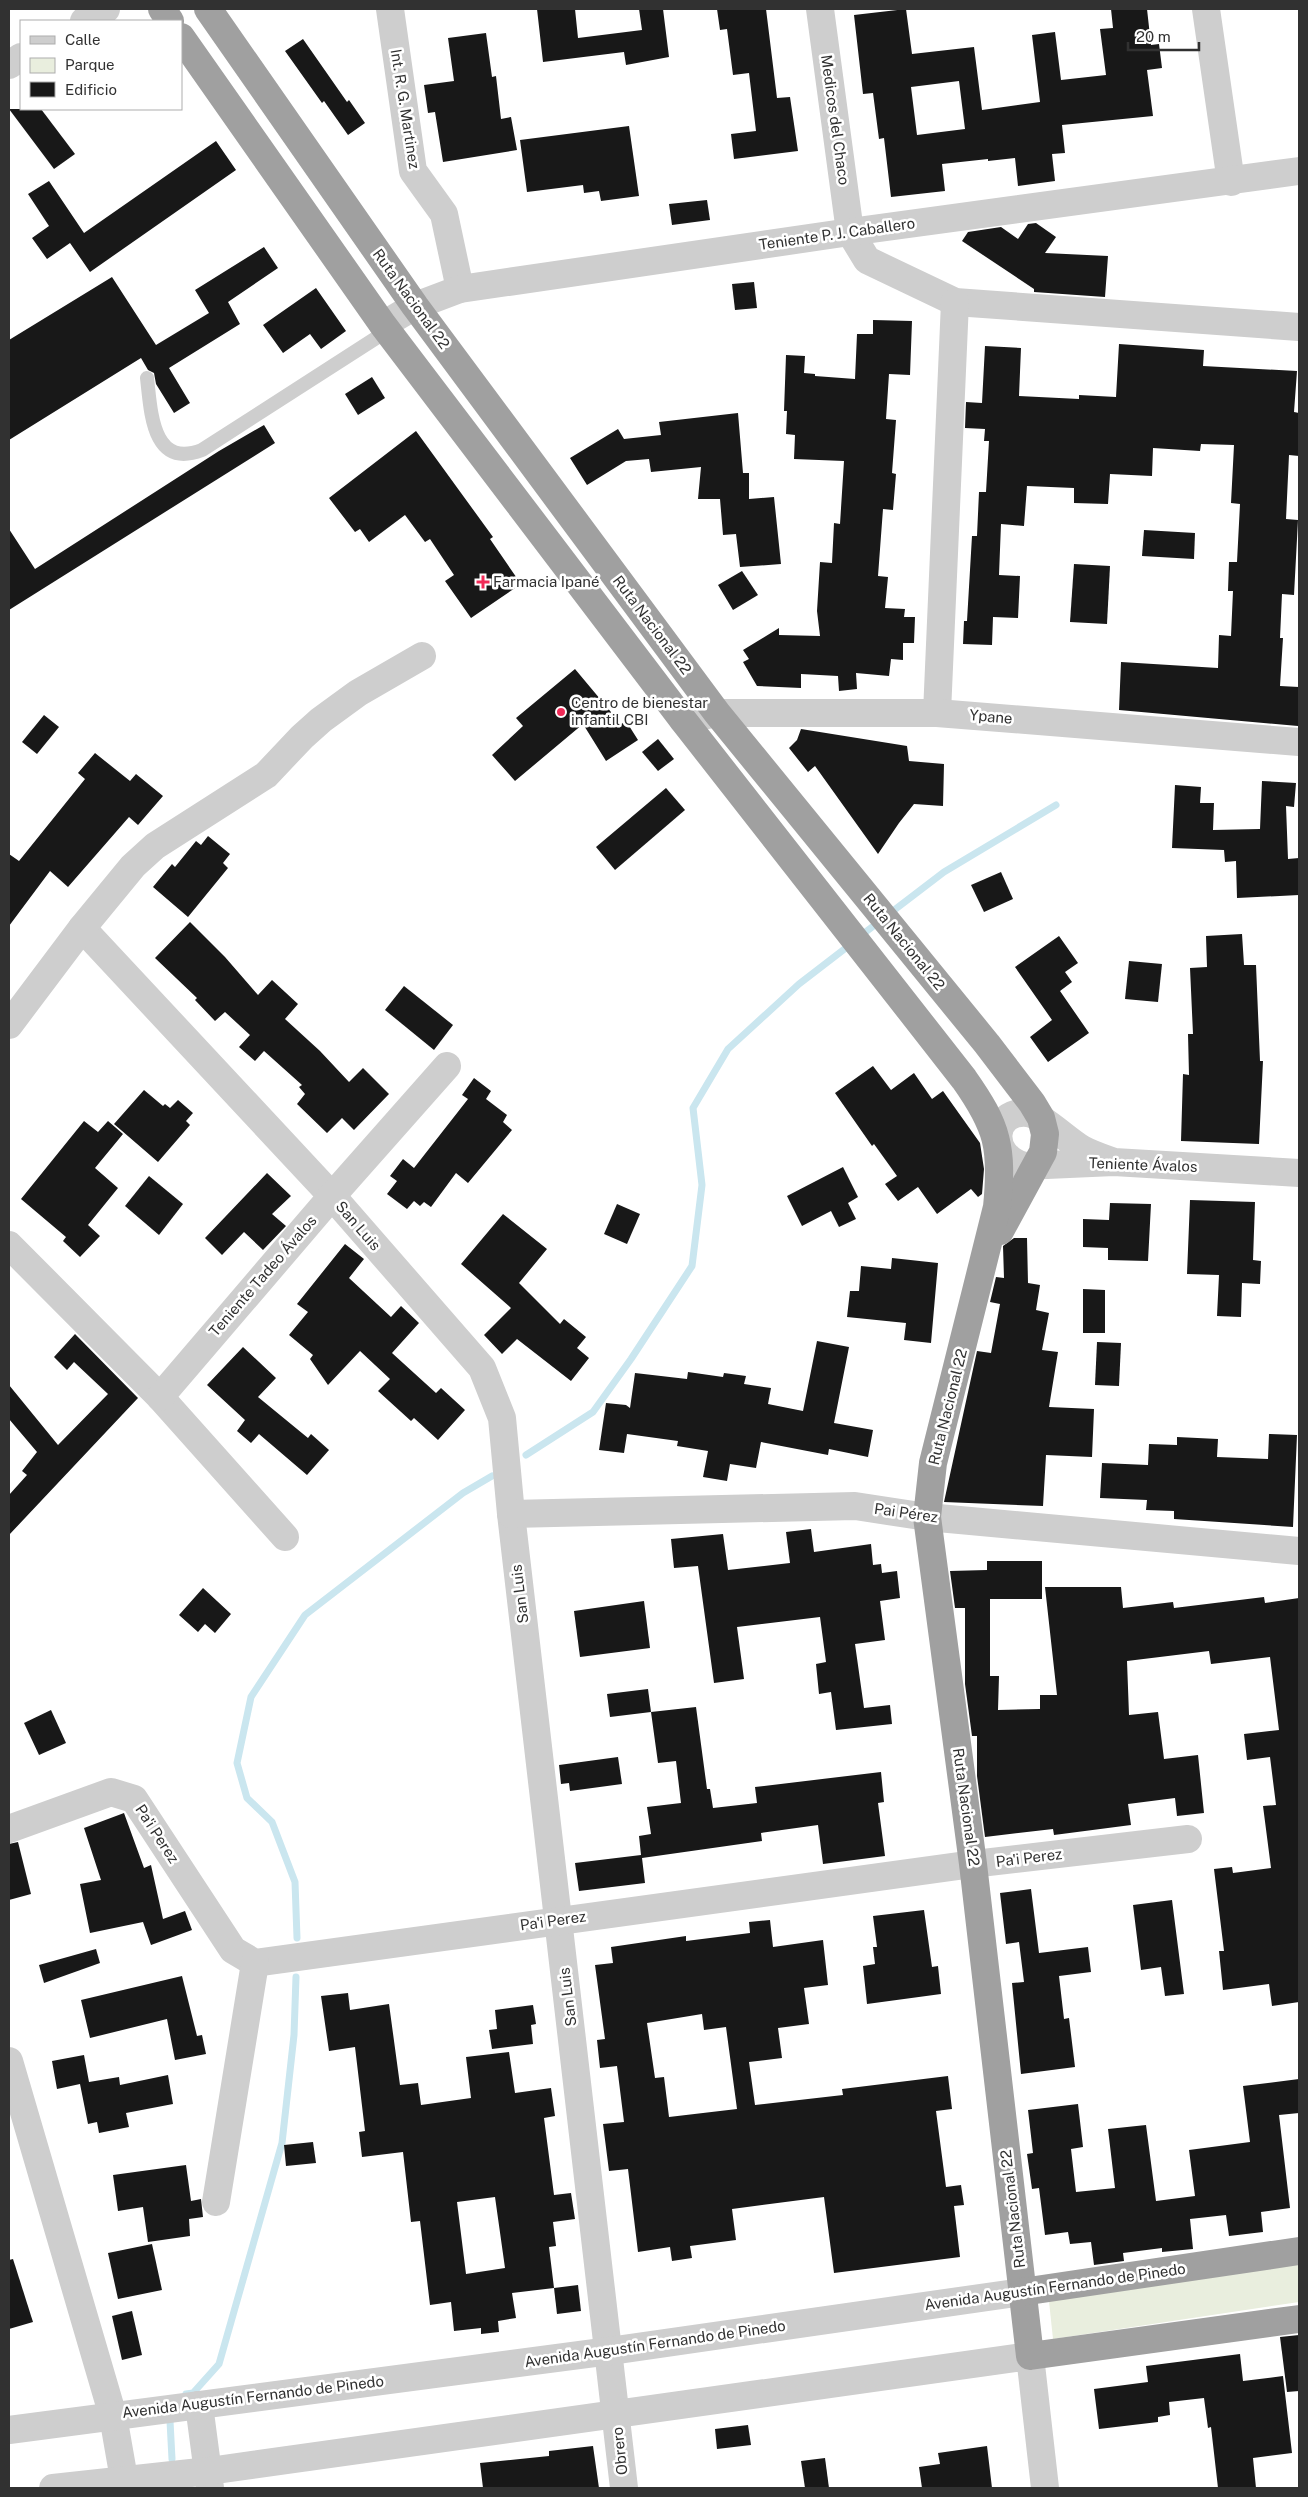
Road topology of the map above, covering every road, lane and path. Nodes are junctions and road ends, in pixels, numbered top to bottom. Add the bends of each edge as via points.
1 (106, 9) edge
2 (162, 9) edge
3 (208, 9) edge
4 (390, 9) edge
5 (820, 9) edge
6 (1206, 9) edge
7 (86, 20) edge
8 (169, 20) edge
9 (182, 38) edge
10 (20, 58) edge
11 (9, 65) edge
12 (1299, 171) edge
13 (1231, 182) junction
14 (850, 232) junction
15 (460, 289) junction
16 (955, 302) junction
17 (415, 306) junction
18 (1299, 327) edge
19 (385, 328) junction
20 (147, 378) dead end
21 (422, 656) dead end
22 (717, 713) junction
23 (937, 713) junction
24 (683, 720) junction
25 (1299, 742) edge
26 (82, 928) junction
27 (9, 1025) edge
28 (447, 1066) dead end
29 (1040, 1118) junction
30 (998, 1142) junction
31 (1114, 1162) junction
32 (1036, 1166) junction
33 (1299, 1173) edge
34 (332, 1196) junction
35 (9, 1245) edge
36 (984, 1264) junction
37 (160, 1397) junction
38 (511, 1514) junction
39 (927, 1517) junction
40 (285, 1537) dead end
41 (1299, 1551) edge
42 (9, 1829) edge
43 (1188, 1839) dead end
44 (973, 1864) junction
45 (558, 1920) junction
46 (255, 1963) junction
47 (9, 2061) edge
48 (216, 2202) dead end
49 (1299, 2251) edge
50 (1022, 2292) junction
51 (1299, 2319) edge
52 (610, 2351) junction
53 (1030, 2356) junction
54 (199, 2405) junction
55 (616, 2414) junction
56 (113, 2416) junction
57 (9, 2430) edge
58 (124, 2479) junction
59 (209, 2480) edge
60 (53, 2488) edge
61 (624, 2488) edge
62 (1045, 2488) edge

1 - 7 street
2 - 8 highway
3 - 17 highway, Ruta Nacional 22
4 - 15 street, Int. R. G. Martinez via 413,171 444,214
5 - 14 street, Medicos del Chaco
6 - 13 street
9 - 19 highway, Ruta Nacional 22
10 - 11 street
12 - 13 street, Teniente P. J. Caballero
13 - 14 street, Teniente P. J. Caballero
14 - 15 street, Teniente P. J. Caballero
14 - 16 street via 867,260
15 - 17 street, Teniente P. J. Caballero
16 - 18 street
16 - 23 street
17 - 19 street, Teniente P. J. Caballero
17 - 22 highway, Ruta Nacional 22
19 - 20 lane via 192,454 171,451 161,442 153,425
19 - 24 highway, Ruta Nacional 22
21 - 26 street via 358,693 321,720 266,775 155,846 133,866
22 - 23 street, Ypane
22 - 24 street, Ypane
22 - 29 highway, Ruta Nacional 22 via 987,1044
23 - 25 street, Ypane
24 - 30 highway, Ruta Nacional 22 via 980,1102
26 - 27 street
26 - 34 street, San Luis
28 - 34 street, Teniente Tadeo Ávalos
29 - 30 street via 1029,1113 1017,1113 1006,1119 999,1130
29 - 31 street via 1083,1150
29 - 32 highway, Ruta Nacional 22 via 1045,1134 1043,1152
30 - 32 street, Teniente Ávalos via 1011,1162
30 - 36 highway, Ruta Nacional 22 via 997,1207
31 - 32 street, Teniente Ávalos
31 - 33 street, Teniente Ávalos
32 - 36 highway, Ruta Nacional 22
34 - 37 street, Teniente Tadeo Ávalos
34 - 38 street, San Luis via 482,1368 502,1418
35 - 37 street
36 - 39 highway, Ruta Nacional 22 via 935,1454
37 - 40 street
38 - 39 street, Pai Pérez via 855,1506
38 - 45 street, San Luis
39 - 41 street, Pai Pérez
39 - 44 highway, Ruta Nacional 22
42 - 46 street, Pa'i Perez via 111,1792 134,1799 233,1950
43 - 44 street, Pa'i Perez
44 - 45 street, Pa'i Perez
44 - 50 highway, Ruta Nacional 22
45 - 46 street, Pa'i Perez
45 - 52 street, San Luis
46 - 48 street
47 - 56 street
49 - 50 highway, Avenida Augustín Fernando de Pinedo
50 - 52 street, Avenida Augustín Fernando de Pinedo
50 - 53 highway, Ruta Nacional 22
51 - 53 highway
52 - 54 street, Avenida Augustín Fernando de Pinedo
52 - 55 street, San Luis
53 - 55 street
53 - 62 street
54 - 56 street, Avenida Augustín Fernando de Pinedo
54 - 59 street
55 - 59 street
55 - 61 street, Obrero
56 - 57 street, Avenida Augustín Fernando de Pinedo
56 - 58 street
58 - 59 street
58 - 60 street

